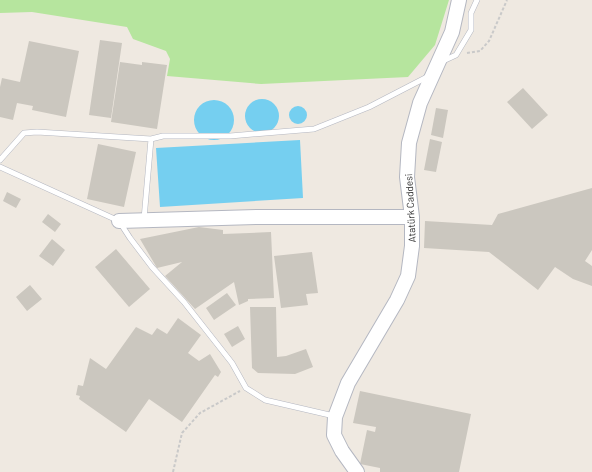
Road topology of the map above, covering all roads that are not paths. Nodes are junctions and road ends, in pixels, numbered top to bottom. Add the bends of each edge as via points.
1 (459, 0) edge
2 (477, 0) edge
3 (436, 68) junction
4 (151, 139) junction
5 (0, 160) edge
6 (0, 167) edge
7 (412, 218) junction
8 (144, 220) junction
9 (120, 221) junction
10 (335, 417) junction
11 (357, 472) edge

1 - 3 street, Atatürk Caddesi via 452,32
2 - 3 lane via 471,13 471,30 456,55
3 - 4 lane via 369,107 314,129 230,136 164,136
3 - 7 street, Atatürk Caddesi via 420,103 409,143 408,177
4 - 5 lane via 24,133
4 - 8 lane
6 - 9 lane
7 - 8 street via 257,217
7 - 10 street, Atatürk Caddesi via 408,276 398,300 348,383
8 - 9 street
9 - 10 lane via 152,267 184,302 232,363 246,388 265,400
10 - 11 street, Atatürk Caddesi via 334,435

